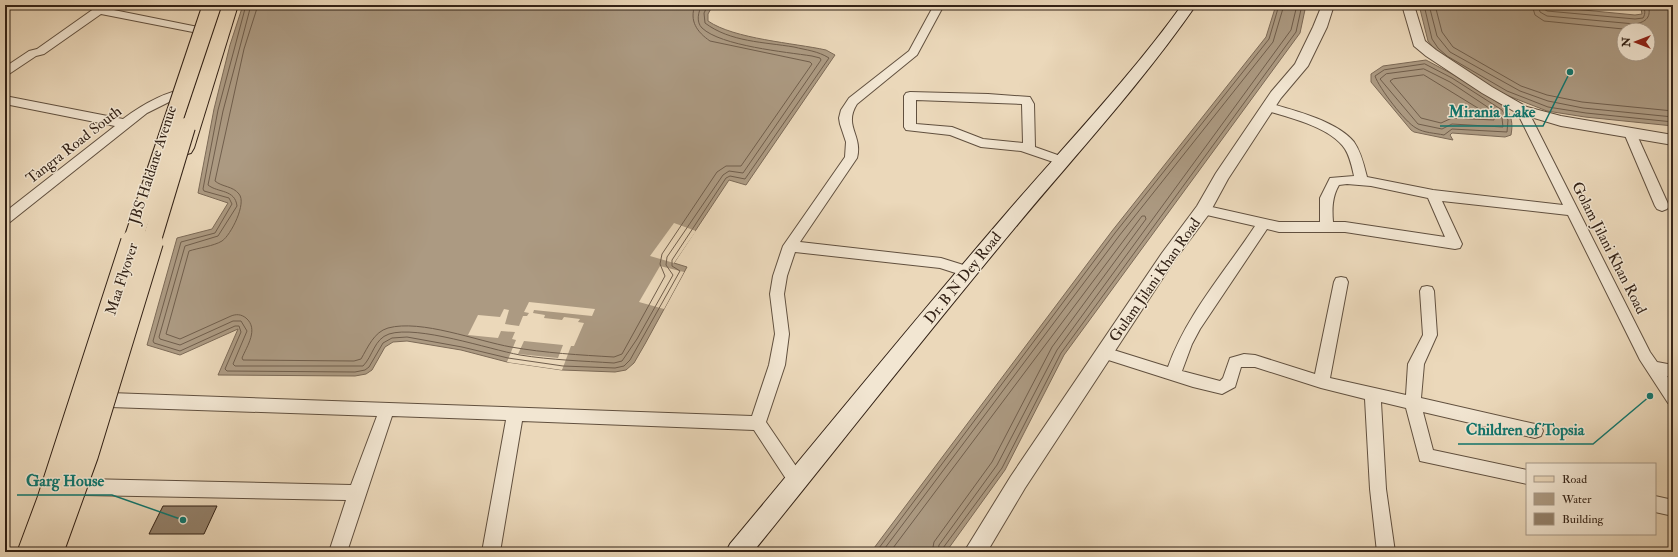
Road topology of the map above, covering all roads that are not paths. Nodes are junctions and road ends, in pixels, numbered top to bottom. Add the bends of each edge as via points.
1 (207, 5) edge
2 (212, 5) edge
3 (224, 5) edge
4 (230, 5) edge
5 (939, 5) edge
6 (1189, 5) edge
7 (1328, 5) edge
8 (1408, 5) edge
9 (198, 30) junction
10 (5, 72) edge
11 (202, 90) junction
12 (176, 94) junction
13 (5, 100) edge
14 (1268, 107) junction
15 (1522, 110) junction
16 (126, 124) junction
17 (1630, 133) junction
18 (1673, 140) edge
19 (1029, 149) junction
20 (1062, 161) junction
21 (1361, 180) junction
22 (1433, 195) junction
23 (1662, 206) dead end
24 (1203, 210) junction
25 (1572, 211) junction
26 (5, 219) edge
27 (1263, 224) junction
28 (1327, 227) junction
29 (790, 246) junction
30 (968, 272) junction
31 (1341, 282) dead end
32 (1427, 291) dead end
33 (1104, 353) junction
34 (1654, 368) junction
35 (1673, 371) edge
36 (1173, 375) junction
37 (1321, 382) junction
38 (1373, 394) junction
39 (1673, 398) edge
40 (110, 400) junction
41 (1413, 403) junction
42 (387, 409) junction
43 (515, 414) junction
44 (758, 423) junction
45 (1535, 431) dead end
46 (1526, 477) edge
47 (796, 480) junction
48 (84, 487) junction
49 (357, 493) junction
50 (1656, 504) edge
51 (1673, 508) edge
52 (21, 552) edge
53 (30, 552) edge
54 (51, 552) edge
55 (60, 552) edge
56 (338, 552) edge
57 (492, 552) edge
58 (738, 552) edge
59 (975, 552) edge
60 (1386, 552) edge

1 - 9 main road, JBS Haldane Avenue
2 - 53 main road, Maa Flyover, bridge
3 - 54 main road, Maa Flyover, bridge via 86,455
4 - 11 main road, JBS Haldane Avenue
5 - 29 street via 913,53 853,101 848,108 844,116 854,145 851,158
6 - 20 main road, Dr. B N Dey Road via 1162,43
7 - 14 street, Gulam Jilani Khan Road via 1301,66
8 - 15 street via 1419,42 1431,53 1487,90
9 - 10 street via 99,10 40,52 33,53
9 - 12 main road, JBS Haldane Avenue
11 - 12 street, Tangra Road South
11 - 40 main road, JBS Haldane Avenue
12 - 16 street, Tangra Road South via 143,110
12 - 52 main road, JBS Haldane Avenue via 76,400
13 - 16 street
14 - 21 street via 1321,125 1338,135 1348,144 1354,155
14 - 24 street, Gulam Jilani Khan Road
15 - 17 street via 1561,121
15 - 25 street, Golam Jilani Khan Road
16 - 26 street, Tangra Road South
17 - 18 street
17 - 23 street
19 - 19 street via 981,143 952,131 910,127 910,96 1026,100
19 - 20 street
20 - 30 main road, Dr. B N Dey Road
21 - 22 street
21 - 28 street via 1335,181 1326,202
22 - 25 street
22 - 28 street via 1455,244 1345,227
24 - 27 street
24 - 33 street, Gulam Jilani Khan Road via 1168,257
25 - 34 street, Golam Jilani Khan Road via 1644,356
27 - 28 street via 1279,227
27 - 36 street via 1186,340
29 - 30 street via 941,264
29 - 44 street via 777,294 782,334 777,365
30 - 47 main road, Dr. B N Dey Road
31 - 37 street
32 - 41 street via 1430,335 1416,364
33 - 36 street
33 - 59 street, Gulam Jilani Khan Road
34 - 35 street
34 - 39 street, Golam Jilani Khan Road
36 - 37 street via 1222,388 1230,382 1235,362 1244,360 1255,361
37 - 38 street
38 - 41 street
38 - 60 street via 1378,489
40 - 42 street
40 - 48 main road, JBS Haldane Avenue
41 - 45 street
41 - 46 street via 1426,456
42 - 43 street
42 - 49 street
43 - 44 street
43 - 57 street
44 - 47 street
47 - 58 main road, Dr. B N Dey Road
48 - 49 street
48 - 55 main road, JBS Haldane Avenue
49 - 56 street
50 - 51 street

